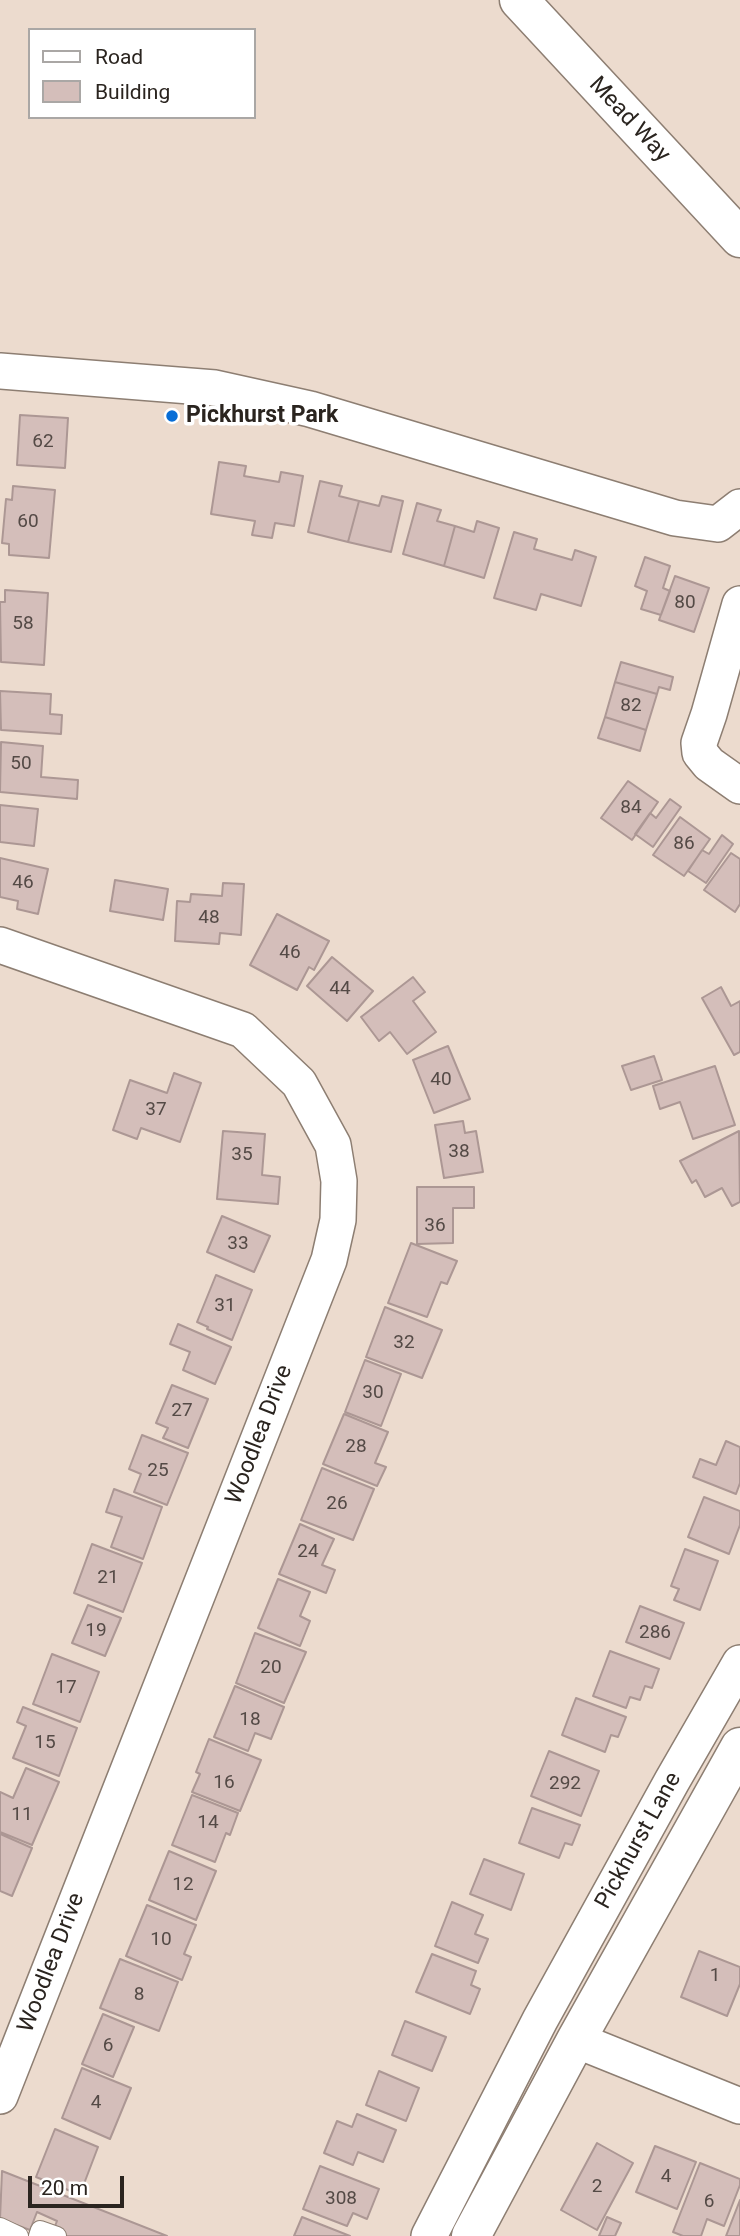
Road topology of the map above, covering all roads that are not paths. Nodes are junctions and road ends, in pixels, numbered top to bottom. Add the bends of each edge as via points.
1 (519, 0) edge
2 (740, 238) edge
3 (0, 370) edge
4 (740, 507) edge
5 (740, 604) edge
6 (740, 786) edge
7 (0, 945) edge
8 (740, 1663) edge
9 (740, 1747) edge
10 (558, 2030) junction
11 (0, 2096) edge
12 (740, 2106) edge
13 (0, 2227) edge
14 (19, 2236) edge
15 (38, 2236) edge
16 (57, 2236) edge
17 (429, 2236) edge
18 (471, 2236) edge

1 - 2 main road, Mead Way
3 - 4 street via 215,388 310,410 675,518 718,524
5 - 6 street via 699,743 709,764
7 - 11 street, Woodlea Drive via 243,1030 299,1083 333,1145 338,1181 338,1220 329,1260
8 - 10 street, Pickhurst Lane via 672,1781
9 - 10 main road, Pickhurst Lane
10 - 12 street
10 - 17 street, Pickhurst Lane
10 - 18 main road, Pickhurst Lane
13 - 14 lane
15 - 16 lane via 40,2230

